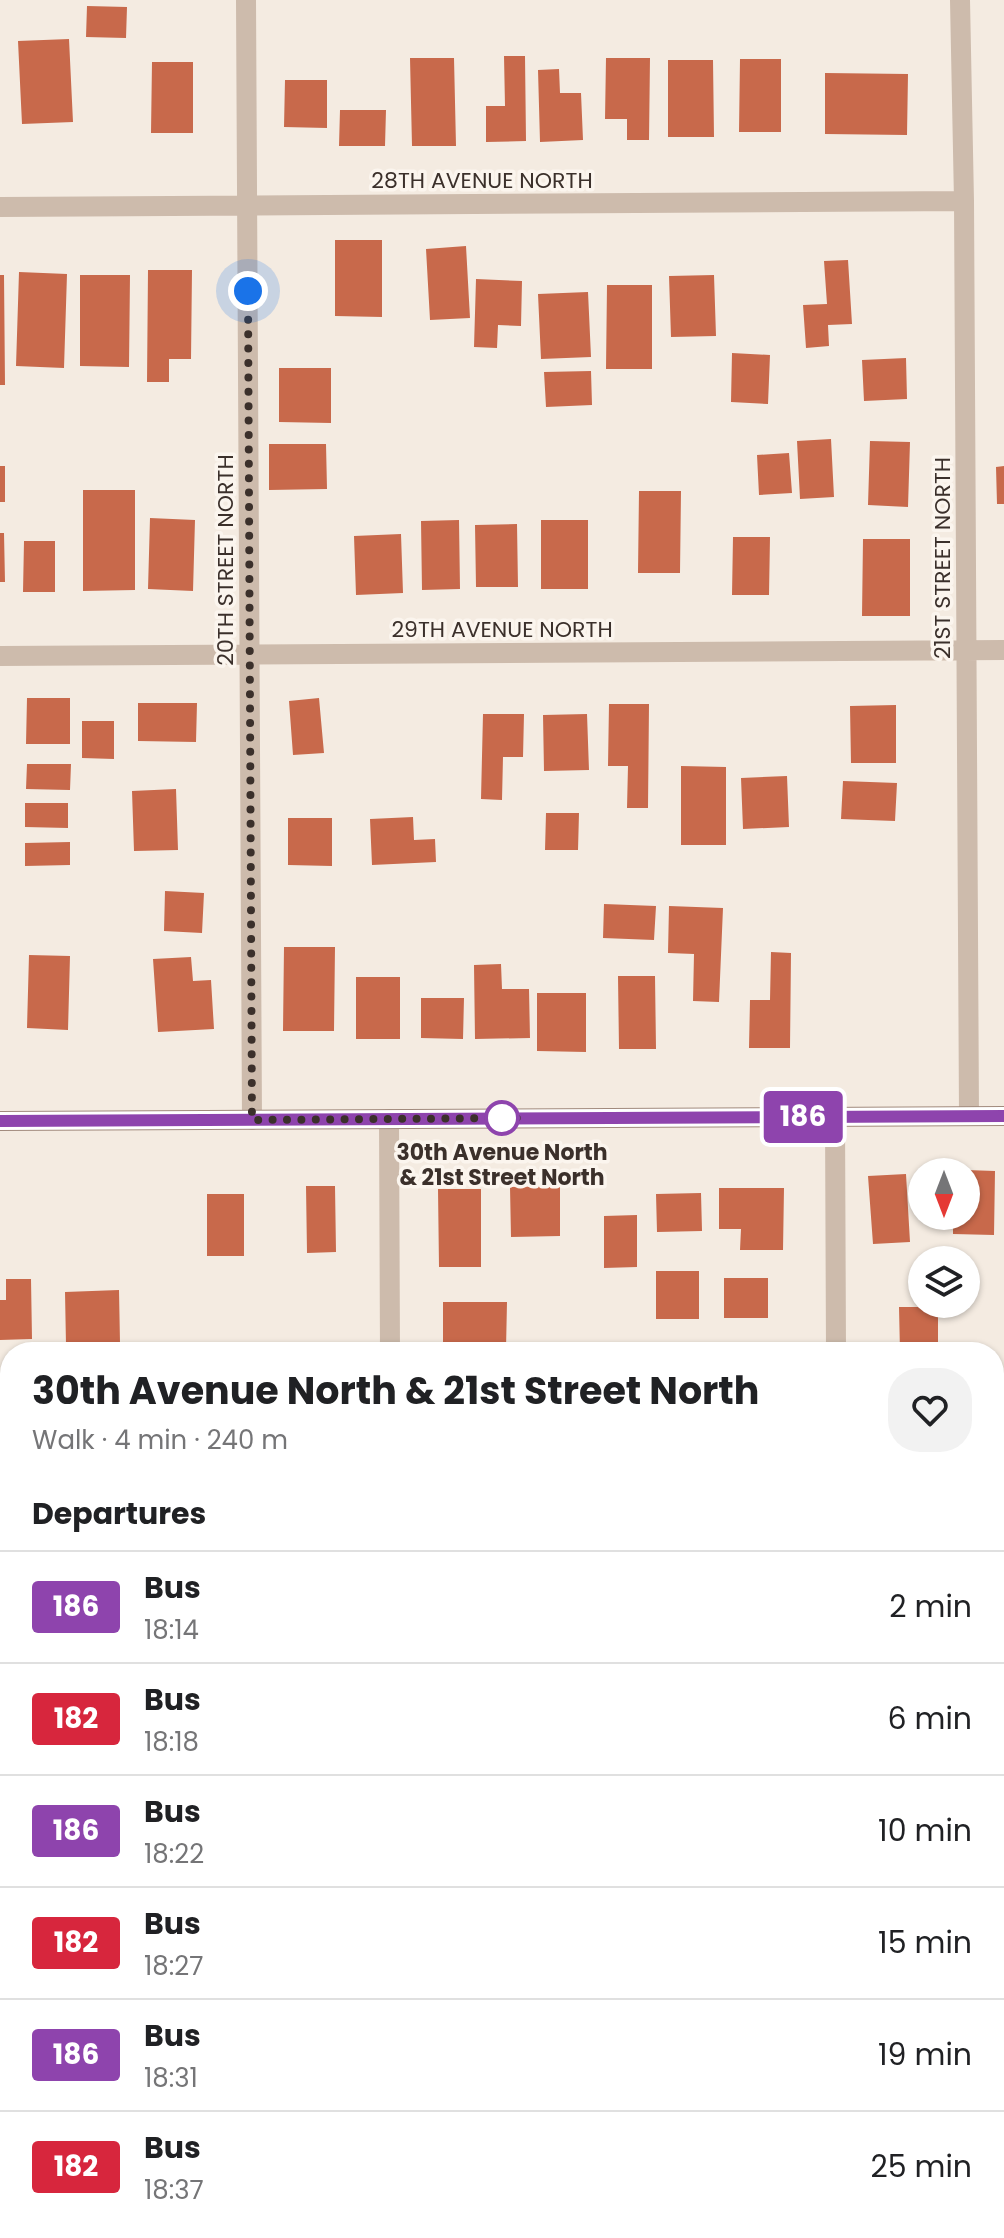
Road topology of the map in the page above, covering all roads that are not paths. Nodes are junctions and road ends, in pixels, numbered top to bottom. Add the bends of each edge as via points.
1 (246, 0) edge
2 (960, 0) edge
3 (964, 201) junction
4 (248, 205) junction
5 (0, 207) edge
6 (1004, 650) edge
7 (966, 651) junction
8 (250, 654) junction
9 (0, 656) edge
10 (835, 1116) junction
11 (969, 1116) junction
12 (1004, 1116) edge
13 (389, 1119) junction
14 (252, 1120) junction
15 (0, 1121) edge
16 (390, 1342) edge
17 (836, 1342) edge

1 - 4 street, 20TH STREET NORTH
2 - 3 street, 21ST STREET NORTH
3 - 4 street, 28TH AVENUE NORTH
3 - 7 street, 21ST STREET NORTH
4 - 5 street, 28TH AVENUE NORTH
4 - 8 street, 20TH STREET NORTH
6 - 7 street, 29TH AVENUE NORTH
7 - 8 street, 29TH AVENUE NORTH
7 - 11 street, 21ST STREET NORTH
8 - 9 street, 29TH AVENUE NORTH
8 - 14 street, 20TH STREET NORTH
10 - 11 street
10 - 13 street
10 - 17 street
11 - 12 street
13 - 14 street
13 - 16 street
14 - 15 street

